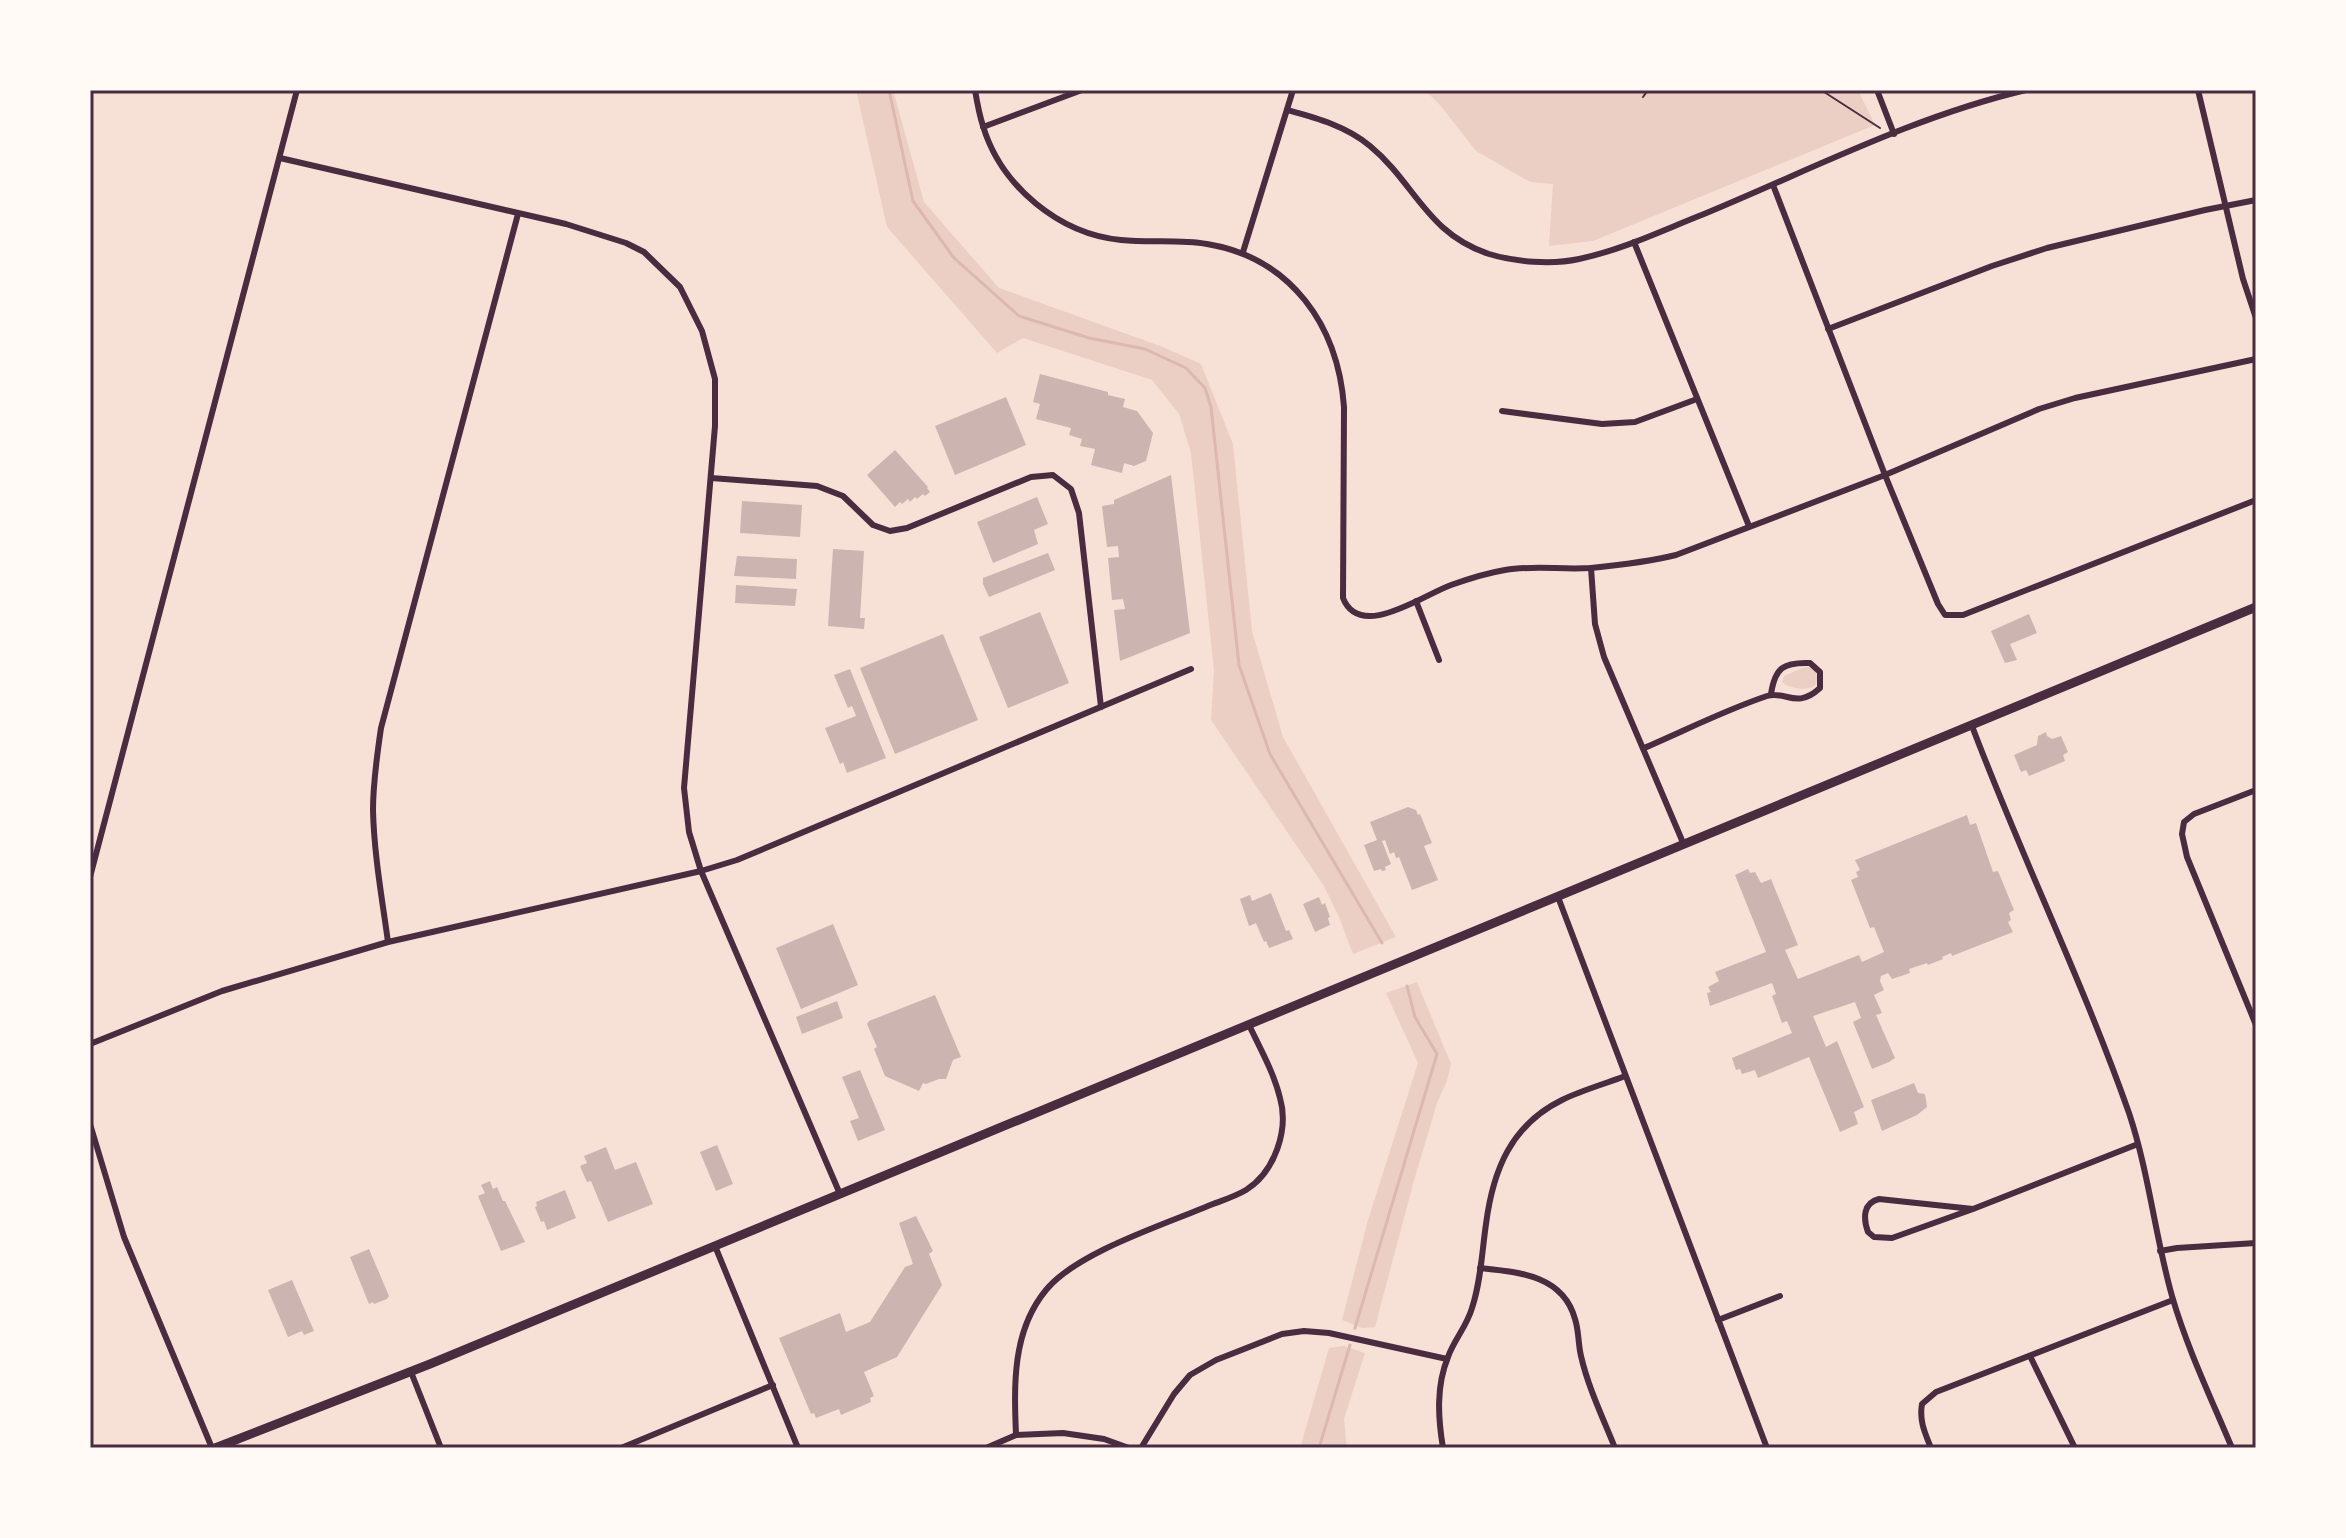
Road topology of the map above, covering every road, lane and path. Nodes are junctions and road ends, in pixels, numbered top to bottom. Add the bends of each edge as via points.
1 (297, 90) edge
2 (975, 90) edge
3 (1082, 90) edge
4 (1293, 90) edge
5 (1648, 90) edge
6 (1821, 90) edge
7 (1877, 90) edge
8 (2026, 90) edge
9 (2198, 90) edge
10 (1643, 97) dead end
11 (1287, 110) junction
12 (983, 127) junction
13 (1894, 134) junction
14 (280, 158) junction
15 (1773, 185) junction
16 (2256, 200) edge
17 (2226, 207) junction
18 (518, 214) junction
19 (1634, 242) junction
20 (1243, 252) junction
21 (2256, 318) edge
22 (1828, 329) junction
23 (2256, 359) edge
24 (1697, 399) junction
25 (1502, 411) dead end
26 (1885, 475) junction
27 (711, 478) junction
28 (2256, 500) edge
29 (1749, 526) junction
30 (1591, 568) junction
31 (1416, 601) junction
32 (2256, 607) edge
33 (1439, 660) dead end
34 (1191, 669) dead end
35 (1771, 694) junction
36 (1101, 707) junction
37 (1972, 726) junction
38 (1644, 748) junction
39 (2256, 790) edge
40 (1684, 845) junction
41 (701, 871) junction
42 (90, 877) edge
43 (1558, 897) junction
44 (388, 942) junction
45 (1249, 1025) junction
46 (2256, 1025) edge
47 (90, 1044) edge
48 (1625, 1076) junction
49 (90, 1124) edge
50 (2138, 1144) junction
51 (840, 1194) junction
52 (1973, 1209) junction
53 (2256, 1243) edge
54 (715, 1246) junction
55 (2160, 1251) junction
56 (1480, 1268) junction
57 (1780, 1296) dead end
58 (2173, 1300) junction
59 (1718, 1320) junction
60 (2030, 1356) junction
61 (1447, 1359) junction
62 (411, 1372) junction
63 (773, 1385) junction
64 (1016, 1435) junction
65 (214, 1448) edge
66 (441, 1448) edge
67 (621, 1448) edge
68 (798, 1448) edge
69 (986, 1448) edge
70 (1129, 1448) edge
71 (1141, 1448) edge
72 (1443, 1448) edge
73 (1615, 1448) edge
74 (1767, 1448) edge
75 (1931, 1448) edge
76 (2075, 1448) edge
77 (2232, 1448) edge

1 - 14 street
2 - 12 street
3 - 12 street
4 - 11 street
5 - 10 path
6 - 13 path
7 - 13 street
8 - 13 street
9 - 17 street
11 - 19 street via 1355,135 1428,214 1477,250 1556,262
11 - 20 street
12 - 20 street via 1021,190 1071,225 1121,240 1188,241
13 - 15 street
14 - 18 street
14 - 42 street
15 - 19 street
15 - 22 street
16 - 17 street
17 - 21 street
17 - 22 street via 2047,248
18 - 27 street via 626,243 644,252 680,287 702,331 715,379
18 - 44 street via 381,728 373,807
19 - 24 street
20 - 31 street via 1303,297 1327,332 1340,370 1345,602 1355,614 1371,617
22 - 26 street
23 - 26 street via 2039,409
24 - 25 street via 1635,422 1602,424
24 - 29 street
26 - 28 street via 1945,615 1963,615
26 - 29 street
27 - 36 street via 817,486 843,496 873,525 890,531 1031,477 1053,475 1071,489 1079,513
27 - 41 street via 684,788
29 - 30 street via 1676,555
30 - 31 street via 1504,570
30 - 38 street via 1595,624 1604,657
31 - 33 street
32 - 37 main road
34 - 36 street
35 - 35 street via 1811,696 1820,688 1820,672 1810,663 1782,668 1774,676
35 - 38 street
36 - 41 street
37 - 40 main road
37 - 50 street
38 - 40 street
39 - 46 street via 2194,814 2184,822 2182,834
40 - 43 main road
41 - 44 street
41 - 51 street
43 - 45 main road
43 - 48 street
44 - 47 street via 222,991
45 - 51 main road
45 - 64 street via 1280,1098 1283,1124 1270,1164 1248,1189 1084,1258 1046,1289 1027,1321 1015,1363
48 - 56 street via 1563,1099 1517,1136 1494,1176
48 - 59 street
49 - 65 street via 124,1237
50 - 52 street
50 - 55 street
51 - 54 main road
52 - 52 street via 1892,1238 1874,1237 1865,1218 1871,1201 1879,1199
53 - 55 street
54 - 62 main road
54 - 63 street
55 - 58 street
56 - 61 street via 1472,1311
56 - 73 street via 1533,1276 1562,1293 1576,1320 1581,1356
57 - 59 street
58 - 60 street
58 - 77 street
59 - 74 street
60 - 75 street via 1927,1398 1921,1423
60 - 76 street
61 - 71 street via 1329,1333 1282,1334 1190,1375
61 - 72 street via 1439,1407
62 - 65 main road
62 - 66 street
63 - 67 street
63 - 68 street
64 - 69 street
64 - 70 street via 1063,1433

